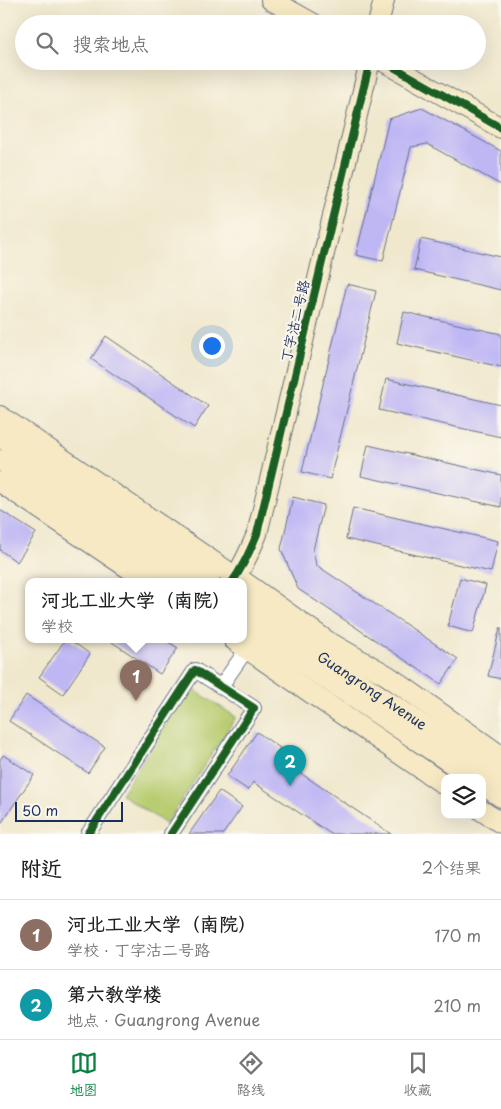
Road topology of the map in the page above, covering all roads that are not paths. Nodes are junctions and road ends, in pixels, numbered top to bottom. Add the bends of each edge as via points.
1 (271, 0) edge
2 (384, 0) edge
3 (298, 15) edge
4 (380, 15) edge
5 (368, 70) edge
6 (398, 70) edge
7 (501, 128) edge
8 (0, 416) edge
9 (0, 437) edge
10 (0, 460) edge
11 (0, 482) edge
12 (143, 578) edge
13 (176, 578) edge
14 (204, 578) edge
15 (235, 578) edge
16 (240, 578) edge
17 (247, 586) edge
18 (247, 607) edge
19 (247, 626) edge
20 (240, 644) edge
21 (221, 686) junction
22 (501, 756) edge
23 (467, 774) edge
24 (501, 777) edge
25 (441, 782) edge
26 (486, 787) edge
27 (501, 797) edge
28 (486, 814) edge
29 (501, 823) edge
30 (88, 834) edge
31 (171, 834) edge

1 - 3 main road
2 - 4 main road
5 - 16 main road, 丁字沽二号路 via 257,534
6 - 7 main road
8 - 15 main road
9 - 14 main road
10 - 13 main road
11 - 12 main road
17 - 22 main road via 327,641 388,676
18 - 24 main road, Guangrong Avenue
19 - 23 main road, Guangrong Avenue
20 - 21 street
20 - 25 main road
21 - 30 street via 195,670
21 - 31 street via 254,708
26 - 27 main road
28 - 29 main road

